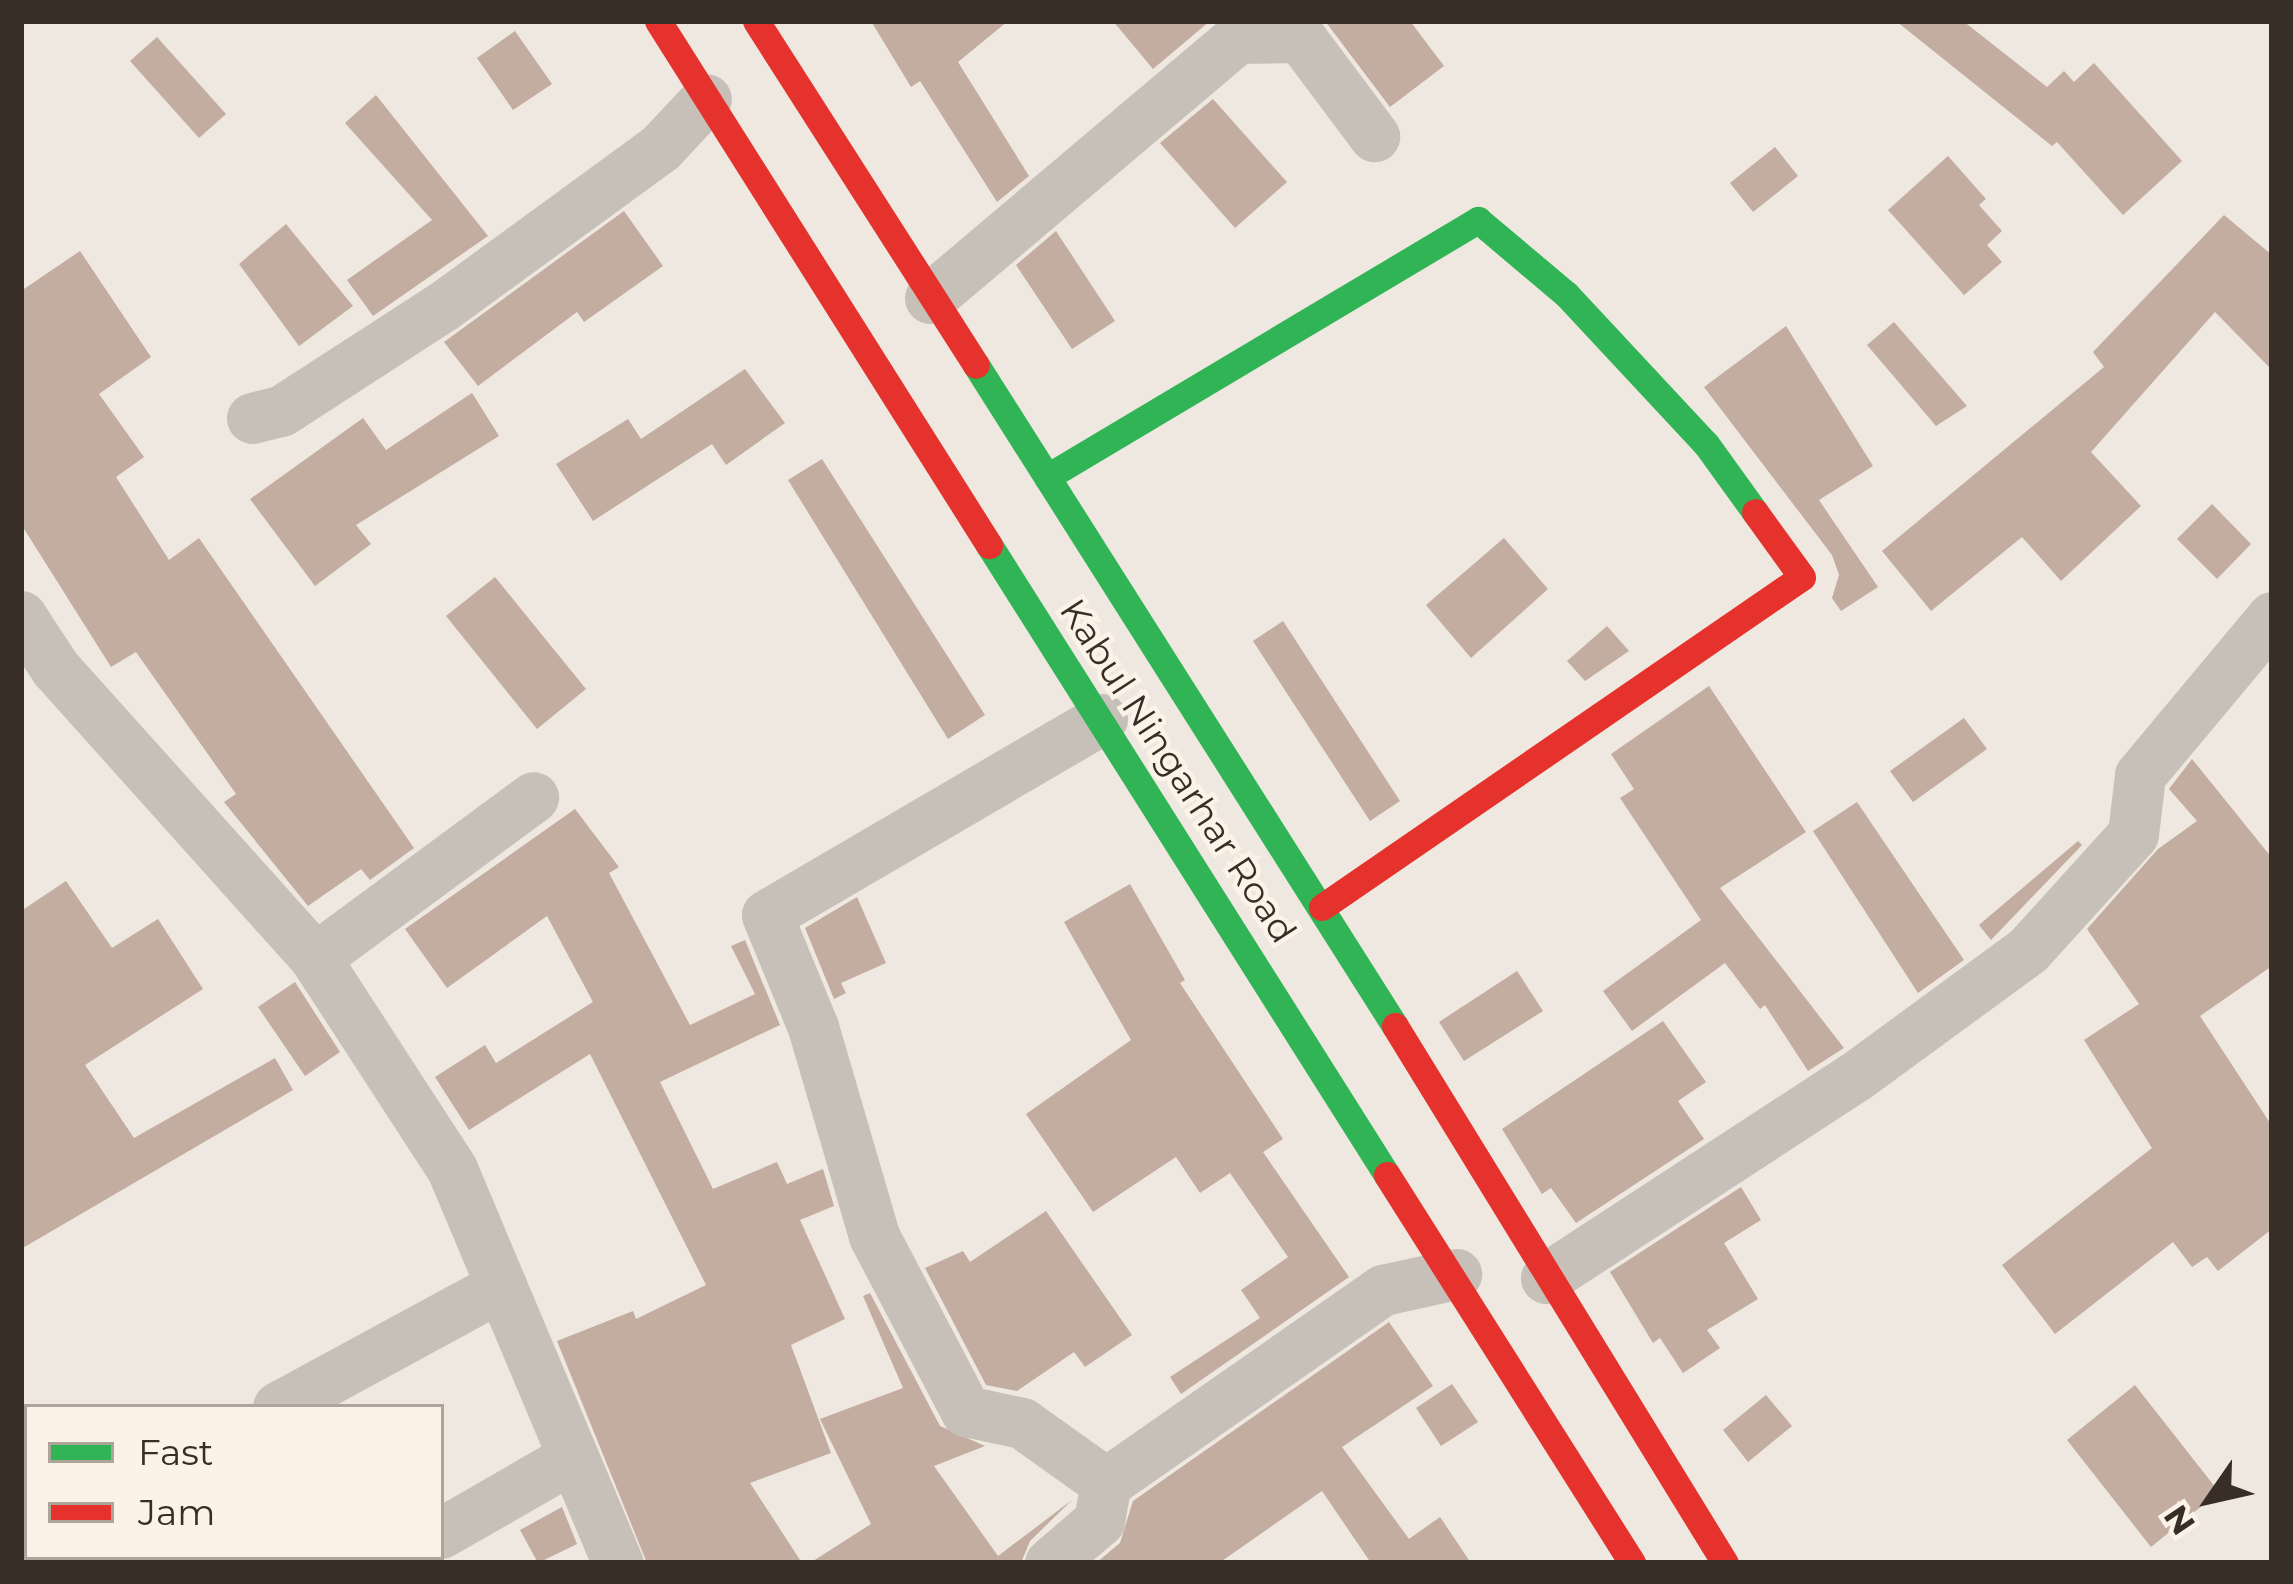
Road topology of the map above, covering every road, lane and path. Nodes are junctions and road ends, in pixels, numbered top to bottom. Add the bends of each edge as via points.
1 (658, 21) edge
2 (756, 21) edge
3 (1293, 29) edge
4 (706, 99) junction
5 (1374, 136) dead end
6 (930, 298) junction
7 (251, 418) dead end
8 (1047, 477) junction
9 (21, 616) edge
10 (2272, 617) edge
11 (1102, 718) junction
12 (533, 796) dead end
13 (1322, 907) junction
14 (314, 958) junction
15 (1456, 1274) junction
16 (1546, 1278) junction
17 (502, 1286) junction
18 (284, 1404) edge
19 (573, 1457) junction
20 (1106, 1483) junction
21 (444, 1531) edge
22 (1073, 1557) edge
23 (618, 1563) edge
24 (1632, 1563) edge
25 (1726, 1563) edge

1 - 4 main road, Kabul Ningarhar Road
2 - 6 main road, Kabul Ningarhar Road
3 - 5 street
3 - 6 street via 1238,38
4 - 7 street via 660,148 442,308 281,411
4 - 11 main road, Kabul Ningarhar Road
6 - 8 main road, Kabul Ningarhar Road
8 - 13 main road, Kabul Ningarhar Road
8 - 13 main road via 1478,220 1566,294 1706,444 1802,577
9 - 14 street via 56,668
10 - 16 street via 2140,775 2133,834 2028,950 1856,1076
11 - 15 main road, Kabul Ningarhar Road
11 - 20 street via 767,915 813,1027 874,1236 966,1411 1022,1423
12 - 14 street
13 - 16 main road, Kabul Ningarhar Road
14 - 17 street via 452,1169
15 - 20 street via 1383,1290
15 - 24 main road, Kabul Ningarhar Road
16 - 25 main road, Kabul Ningarhar Road
17 - 18 street
17 - 19 street
19 - 21 street
19 - 23 street
20 - 22 street via 1099,1520

